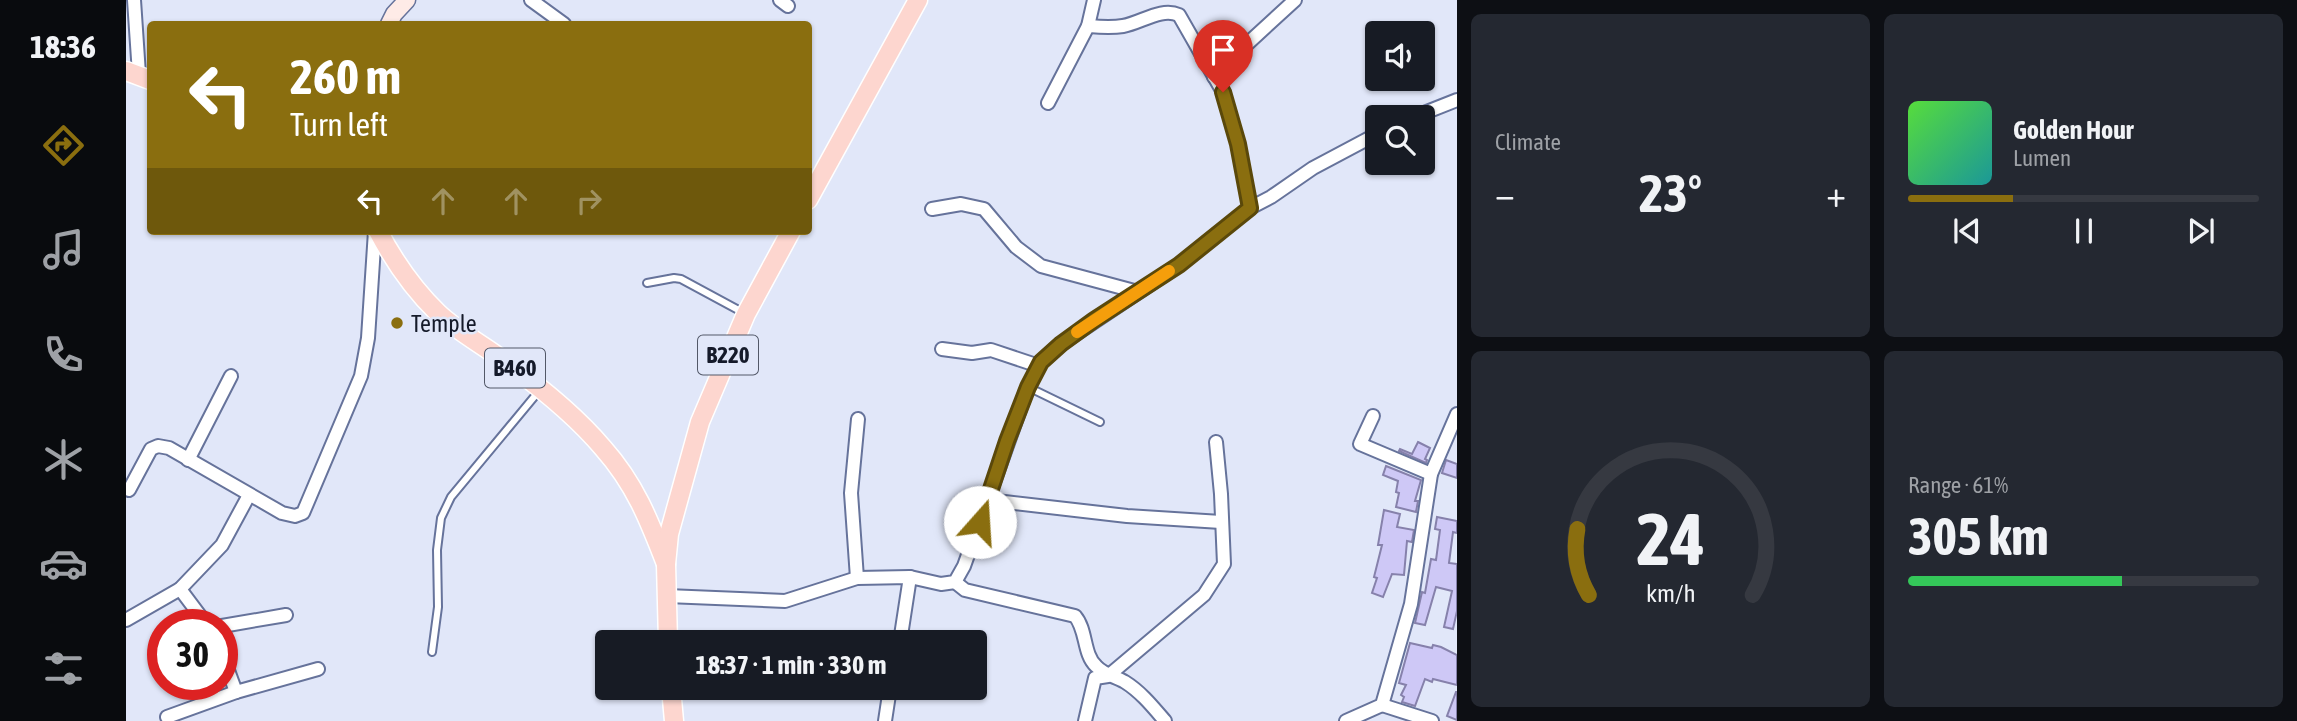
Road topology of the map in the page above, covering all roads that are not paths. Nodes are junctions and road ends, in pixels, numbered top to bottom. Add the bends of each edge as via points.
1 (134, 0) edge
2 (407, 0) edge
3 (531, 0) edge
4 (918, 0) edge
5 (1094, 0) edge
6 (1295, 0) edge
7 (390, 21) edge
8 (560, 21) edge
9 (1088, 26) junction
10 (138, 75) edge
11 (1214, 77) junction
12 (1457, 100) edge
13 (1048, 103) dead end
14 (1435, 109) edge
15 (1365, 140) edge
16 (812, 193) edge
17 (1250, 208) junction
18 (932, 209) dead end
19 (377, 235) edge
20 (379, 235) edge
21 (790, 235) edge
22 (647, 283) dead end
23 (1138, 292) junction
24 (746, 314) junction
25 (942, 349) dead end
26 (1039, 366) junction
27 (231, 376) dead end
28 (1028, 387) junction
29 (541, 388) junction
30 (1457, 414) edge
31 (1373, 416) dead end
32 (858, 419) dead end
33 (1100, 422) dead end
34 (1216, 442) dead end
35 (188, 460) junction
36 (1431, 474) junction
37 (129, 490) dead end
38 (249, 495) junction
39 (988, 500) junction
40 (1221, 522) junction
41 (666, 564) junction
42 (910, 577) junction
43 (857, 578) junction
44 (955, 582) junction
45 (180, 589) junction
46 (667, 596) junction
47 (195, 609) edge
48 (286, 615) dead end
49 (126, 620) edge
50 (238, 623) edge
51 (668, 630) edge
52 (902, 630) edge
53 (432, 652) dead end
54 (318, 669) dead end
55 (1108, 676) junction
56 (238, 691) edge
57 (214, 700) edge
58 (672, 700) edge
59 (888, 700) edge
60 (1382, 705) junction
61 (167, 717) dead end
62 (674, 721) edge
63 (885, 721) edge
64 (1085, 721) edge
65 (1165, 721) edge
66 (1346, 721) edge
67 (1432, 721) edge

1 - 10 street
2 - 7 street
3 - 8 street
4 - 16 main road
5 - 9 street
6 - 11 street
9 - 11 street via 1125,26 1172,12
9 - 13 street
11 - 17 street via 1231,118
12 - 14 street
15 - 17 street
17 - 23 street
18 - 23 street via 961,204 984,209 1016,247 1041,266
19 - 38 street via 361,376 303,513 282,513
20 - 29 main road, B460 via 439,314
21 - 24 main road, B220
22 - 24 lane via 681,279
23 - 26 street via 1061,344
24 - 41 main road, B220 via 700,422 669,534
25 - 26 street via 991,350
26 - 28 street
27 - 35 street
28 - 33 lane
28 - 39 street
29 - 41 main road, B460 via 602,446 628,479
29 - 53 lane via 451,497 441,518
30 - 36 street
31 - 36 street via 1360,444
32 - 43 street via 851,493
34 - 40 street
35 - 37 street via 169,448 151,449
35 - 38 street
36 - 60 street via 1411,604
38 - 45 street via 222,545
39 - 40 street
39 - 44 street
40 - 55 street via 1224,565 1204,595
41 - 46 main road
42 - 43 street
42 - 44 street via 941,584
42 - 52 street
43 - 46 street via 785,601
44 - 55 street via 965,590 1075,616 1093,665
45 - 47 street
45 - 49 street
46 - 51 main road
48 - 50 street
54 - 56 street
55 - 64 street via 1095,678
55 - 65 street via 1124,681
57 - 61 street
58 - 62 main road
59 - 63 street
60 - 66 street
60 - 67 street

